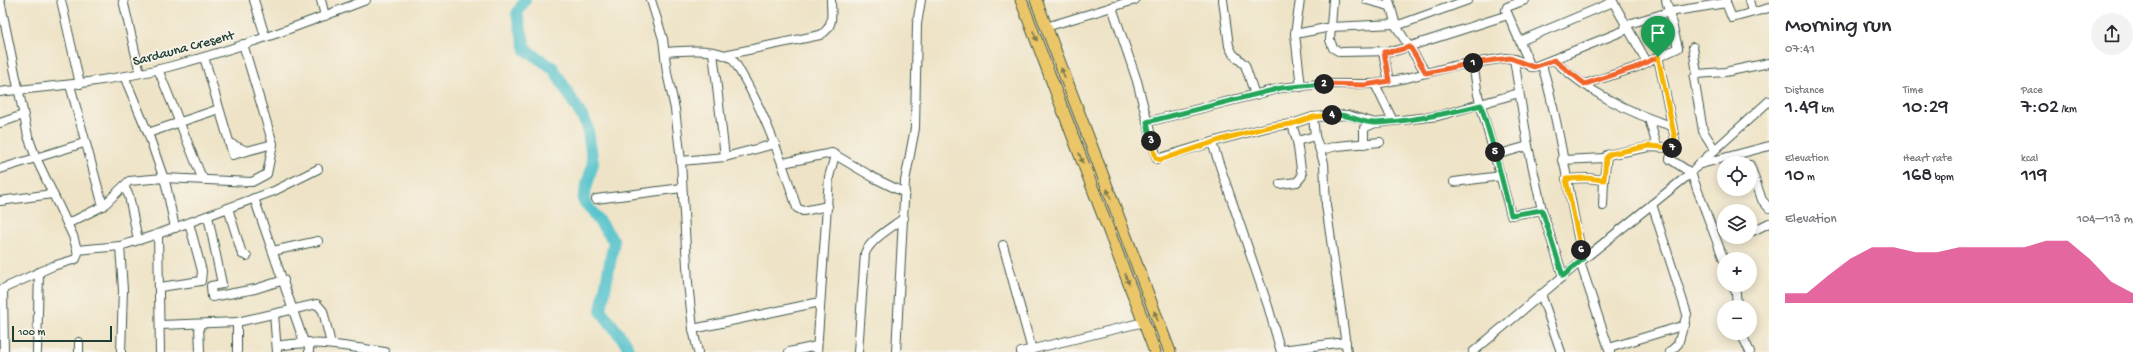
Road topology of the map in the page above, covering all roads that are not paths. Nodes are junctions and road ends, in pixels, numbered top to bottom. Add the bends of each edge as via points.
1 (0, 0) edge
2 (61, 0) edge
3 (123, 0) edge
4 (254, 0) edge
5 (321, 0) edge
6 (366, 0) edge
7 (651, 0) edge
8 (831, 0) edge
9 (921, 0) edge
10 (1021, 0) edge
11 (1036, 0) edge
12 (1135, 0) edge
13 (1224, 0) edge
14 (1300, 0) edge
15 (1333, 0) edge
16 (1367, 0) edge
17 (1468, 0) edge
18 (1525, 0) edge
19 (1666, 0) edge
20 (1749, 0) edge
21 (1612, 1) edge
22 (1726, 1) edge
23 (1389, 3) edge
24 (1112, 7) junction
25 (1769, 8) edge
26 (1669, 12) junction
27 (1752, 12) junction
28 (1508, 15) junction
29 (325, 16) junction
30 (1396, 25) junction
31 (1046, 27) junction
32 (1331, 27) junction
33 (1627, 27) junction
34 (1295, 34) junction
35 (265, 36) junction
36 (1520, 41) junction
37 (243, 44) junction
38 (1410, 47) junction
39 (1693, 47) dead end
40 (665, 52) junction
41 (714, 52) junction
42 (1384, 52) junction
43 (724, 55) junction
44 (204, 57) junction
45 (1658, 57) junction
46 (1514, 59) junction
47 (1554, 60) junction
48 (1647, 62) junction
49 (1473, 63) junction
50 (1769, 63) edge
51 (1542, 65) junction
52 (1531, 67) junction
53 (158, 69) junction
54 (140, 73) junction
55 (1426, 73) junction
56 (1697, 74) junction
57 (124, 76) junction
58 (1389, 81) junction
59 (80, 84) junction
60 (1375, 84) junction
61 (1585, 84) junction
62 (70, 85) junction
63 (1301, 87) junction
64 (18, 90) junction
65 (0, 92) edge
66 (1519, 93) junction
67 (1255, 95) junction
68 (1769, 101) edge
69 (1481, 105) junction
70 (219, 109) junction
71 (23, 115) junction
72 (1313, 117) junction
73 (1649, 119) junction
74 (1393, 121) junction
75 (179, 122) junction
76 (1147, 122) junction
77 (0, 123) edge
78 (1375, 123) junction
79 (1292, 124) junction
80 (1672, 126) junction
81 (148, 133) junction
82 (1315, 136) junction
83 (1297, 141) junction
84 (1212, 142) junction
85 (1380, 142) dead end
86 (84, 143) junction
87 (273, 144) junction
88 (775, 144) junction
89 (1364, 144) junction
90 (1528, 146) junction
91 (1657, 146) junction
92 (1769, 146) edge
93 (1672, 148) junction
94 (1321, 150) junction
95 (1715, 150) junction
96 (1747, 151) junction
97 (835, 154) junction
98 (1496, 155) junction
99 (1748, 156) edge
100 (725, 157) junction
101 (36, 158) junction
102 (1606, 158) junction
103 (1562, 160) junction
104 (681, 161) junction
105 (783, 163) junction
106 (1698, 165) junction
107 (318, 169) dead end
108 (0, 170) edge
109 (1691, 173) junction
110 (1501, 176) junction
111 (164, 178) junction
112 (1566, 179) junction
113 (204, 180) junction
114 (1604, 180) junction
115 (1454, 182) dead end
116 (1280, 184) dead end
117 (1757, 185) edge
118 (124, 186) junction
119 (682, 188) junction
120 (905, 192) junction
121 (52, 194) junction
122 (254, 198) junction
123 (596, 199) dead end
124 (0, 201) edge
125 (1652, 204) junction
126 (103, 206) junction
127 (828, 206) junction
128 (1603, 206) dead end
129 (228, 208) junction
130 (1769, 208) edge
131 (1542, 210) junction
132 (208, 216) junction
133 (904, 218) junction
134 (189, 223) junction
135 (1769, 223) edge
136 (67, 224) junction
137 (175, 228) junction
138 (1757, 229) edge
139 (158, 234) junction
140 (138, 240) junction
141 (318, 241) dead end
142 (1003, 245) dead end
143 (120, 246) junction
144 (78, 250) junction
145 (273, 251) junction
146 (1721, 252) edge
147 (247, 256) dead end
148 (1582, 260) junction
149 (39, 272) junction
150 (1563, 276) junction
151 (284, 280) junction
152 (160, 287) junction
153 (2, 289) edge
154 (1541, 294) junction
155 (820, 302) junction
156 (294, 309) junction
157 (274, 314) junction
158 (237, 322) junction
159 (1144, 322) junction
160 (161, 324) junction
161 (199, 324) junction
162 (1685, 325) junction
163 (693, 329) junction
164 (1744, 340) edge
165 (79, 342) dead end
166 (306, 342) junction
167 (1346, 342) junction
168 (331, 344) junction
169 (3, 348) edge
170 (277, 349) edge
171 (817, 349) edge
172 (1032, 350) junction
173 (1609, 350) edge
174 (1281, 351) edge
175 (37, 352) edge
176 (80, 352) edge
177 (121, 352) edge
178 (160, 352) edge
179 (200, 352) edge
180 (237, 352) edge
181 (309, 352) edge
182 (385, 352) edge
183 (698, 352) edge
184 (789, 352) edge
185 (858, 352) edge
186 (896, 352) edge
187 (1021, 352) edge
188 (1155, 352) edge
189 (1170, 352) edge
190 (1347, 352) edge
191 (1473, 352) edge
192 (1561, 352) edge
193 (1670, 352) edge
194 (1750, 352) edge

1 - 64 street
2 - 59 street
3 - 54 street
4 - 35 street
5 - 29 street
6 - 29 street, Sardauna Cresent
7 - 40 street
8 - 43 street via 831,25 827,31
9 - 120 street via 917,24 915,128
10 -> 159 main road
11 - 31 main road
12 - 24 street
13 - 67 street via 1229,46 1233,54 1245,65
14 - 34 street
15 - 32 street
16 - 23 street
17 - 30 street
18 - 28 street via 1507,7
19 - 26 street
20 - 27 street
21 - 33 street
21 - 36 street
22 - 26 street
22 - 27 street via 1732,18
23 - 30 street
24 - 31 street
24 - 76 street via 1137,81
25 - 27 street
26 - 33 street
26 - 45 street via 1679,47
28 - 36 street
28 - 38 street
29 - 35 street, Sardauna Cresent
30 - 32 street
30 - 38 street
189 -> 31 main road
32 - 34 street
32 - 42 street via 1331,45 1337,51
33 - 47 street
33 - 48 street
34 - 63 street
35 - 37 street, Sardauna Cresent
36 - 52 street
37 - 44 street, Sardauna Cresent
37 - 87 street
38 - 42 street
38 - 55 street
39 - 56 street
40 - 41 street
40 - 104 street
41 - 43 street
41 - 100 street
42 - 58 street
43 - 88 street via 733,59 750,86
44 - 53 street, Sardauna Cresent
44 - 70 street
45 - 48 street
45 - 80 street
46 - 49 street
46 - 52 street
46 - 66 street
47 - 51 street
47 - 61 street
48 - 61 street
49 - 55 street
49 - 69 street
50 - 56 street via 1725,72
51 - 52 street
51 - 103 street via 1556,121
53 - 54 street, Sardauna Cresent
53 - 75 street
54 - 57 street, Sardauna Cresent
55 - 58 street
56 - 95 street via 1694,78 1704,131
57 - 59 street, Sardauna Cresent
57 - 81 street
58 - 60 street
59 - 62 street, Sardauna Cresent
60 - 63 street via 1320,84
60 - 74 street
61 - 73 street via 1628,111
62 - 64 street, Sardauna Cresent
62 - 86 street
63 - 67 street via 1281,88
64 - 65 street, Sardauna Cresent
64 - 71 street
66 - 69 street
66 - 90 street
67 - 76 street
68 - 95 street
69 - 74 street via 1438,116
69 - 98 street
70 - 75 street
70 - 87 street via 233,155
71 - 77 street
71 - 101 street
72 - 78 street via 1348,115
72 - 79 street
72 - 82 street
73 - 80 street
73 - 91 street
74 - 78 street
75 - 81 street
75 - 113 street
76 - 84 street via 1157,159 1160,160
78 - 89 street via 1365,128
79 - 83 street
79 - 84 street via 1268,127
80 - 93 street via 1675,139
81 - 111 street
82 - 83 street
82 - 94 street
83 - 116 street via 1301,179
84 - 174 street
85 - 89 street
86 - 101 street
86 - 126 street
87 - 113 street via 267,174 252,182
88 - 100 street
88 - 105 street
89 - 94 street
90 - 98 street
90 - 131 street
91 - 93 street
91 - 102 street via 1615,153 1607,155
92 - 96 street
93 - 109 street via 1669,156 1672,161
94 - 167 street via 1326,205
95 - 106 street
96 - 99 street
96 - 106 street
97 - 105 street
97 - 120 street via 876,179
97 - 127 street via 829,176
98 - 110 street
100 - 104 street
101 - 108 street
101 - 121 street
102 - 103 street
102 - 114 street
103 - 112 street
104 - 119 street
105 - 127 street via 800,210
106 - 109 street
107 - 122 street
109 - 125 street
109 - 146 street
110 - 115 street
110 - 131 street via 1511,215
111 - 113 street
111 - 118 street via 129,181
111 - 137 street
112 - 114 street
112 - 148 street
114 - 128 street
117 - 130 street via 1762,200
118 - 126 street
118 - 140 street via 129,196
119 - 123 street
119 - 163 street
120 - 133 street
121 - 124 street
121 - 136 street
122 - 129 street
122 - 145 street
125 - 148 street
125 - 162 street via 1688,314
126 - 136 street
127 - 155 street
129 - 132 street
129 - 147 street via 239,247 242,254
131 - 150 street
132 - 134 street
132 - 151 street via 222,284 211,286 212,297 255,289
133 - 185 street via 864,253
133 - 186 street
134 - 137 street
134 - 152 street via 202,271 201,281
135 - 138 street
136 - 144 street
137 - 139 street
139 - 140 street
139 - 152 street
140 - 143 street
141 - 145 street
142 - 172 street
143 - 144 street
143 - 177 street via 123,290
144 - 149 street via 76,259
145 - 151 street
148 - 150 street
148 - 173 street
149 - 153 street
149 - 175 street
150 - 154 street
151 - 156 street
152 - 160 street
153 - 169 street
154 - 191 street
154 - 192 street
155 - 163 street
155 - 171 street
156 - 157 street
156 - 166 street
156 - 168 street via 320,305
157 - 158 street
157 - 170 street
158 - 161 street
158 - 180 street
159 - 172 street
159 - 188 main road
160 - 161 street
160 - 178 street
161 - 179 street
162 - 173 street
162 - 193 street via 1678,344
163 - 183 street
164 - 194 street
165 - 176 street
166 - 168 street
166 - 170 street
166 - 181 street
167 - 174 street
167 - 190 street
168 - 182 street
171 - 184 street
172 - 187 street

